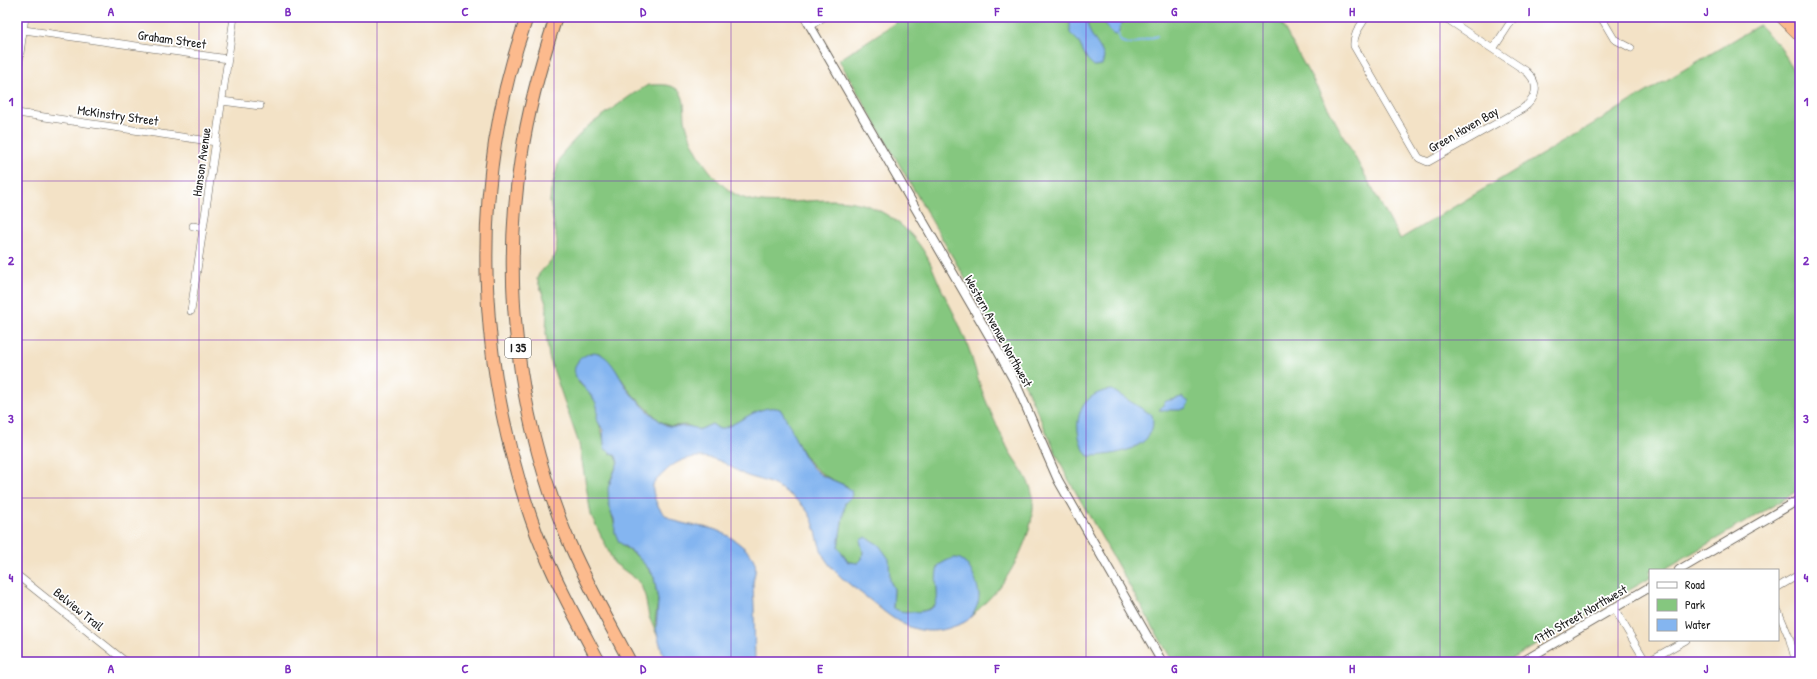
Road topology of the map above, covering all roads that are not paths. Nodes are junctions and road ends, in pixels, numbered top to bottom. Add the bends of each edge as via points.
1 (25, 17) edge
2 (234, 17) edge
3 (526, 17) edge
4 (556, 17) edge
5 (804, 17) edge
6 (824, 17) edge
7 (1366, 17) edge
8 (1444, 17) edge
9 (1514, 17) edge
10 (1601, 17) edge
11 (1781, 17) edge
12 (810, 26) junction
13 (20, 29) edge
14 (1800, 36) edge
15 (1631, 48) dead end
16 (1493, 49) junction
17 (228, 59) junction
18 (17, 75) edge
19 (1534, 97) junction
20 (222, 101) junction
21 (1541, 101) dead end
22 (260, 106) dead end
23 (17, 113) edge
24 (216, 142) junction
25 (193, 226) dead end
26 (203, 228) junction
27 (191, 311) dead end
28 (1800, 499) edge
29 (1681, 569) edge
30 (1800, 574) edge
31 (17, 575) edge
32 (1779, 586) edge
33 (1649, 588) edge
34 (1614, 608) junction
35 (1779, 613) edge
36 (1684, 641) edge
37 (126, 662) edge
38 (599, 662) edge
39 (630, 662) edge
40 (1162, 662) edge
41 (1522, 662) edge
42 (1647, 662) edge
43 (1796, 662) edge

1 - 13 street
2 - 17 street, Hanson Avenue
3 - 38 highway, I 35 via 500,115 489,195 486,285 492,355 504,426 528,509 555,576
4 - 39 highway, I 35 via 532,99 520,158 513,262 518,348 534,436 557,512 584,574
5 - 12 street, Western Avenue Northwest
6 - 12 street
7 - 19 street, Green Haven Bay via 1353,38 1354,46 1423,161 1428,162 1522,109
8 - 16 street
9 - 16 street
10 - 15 street via 1614,39
11 - 14 highway
12 - 40 street, Western Avenue Northwest via 994,344 1016,384 1061,486
13 - 17 street, Graham Street
13 - 18 street
16 - 19 street via 1532,76 1536,88
17 - 20 street, Hanson Avenue
19 - 21 street
20 - 22 street
20 - 24 street, Hanson Avenue
23 - 24 street, McKinstry Street
24 - 26 street, Hanson Avenue
25 - 26 street
26 - 27 street, Hanson Avenue
28 - 29 street
30 - 32 street
31 - 37 street, Belview Trail
33 - 34 street, 17th Street Northwest
34 - 41 street, 17th Street Northwest
34 - 42 street
35 - 43 street
36 - 42 street

